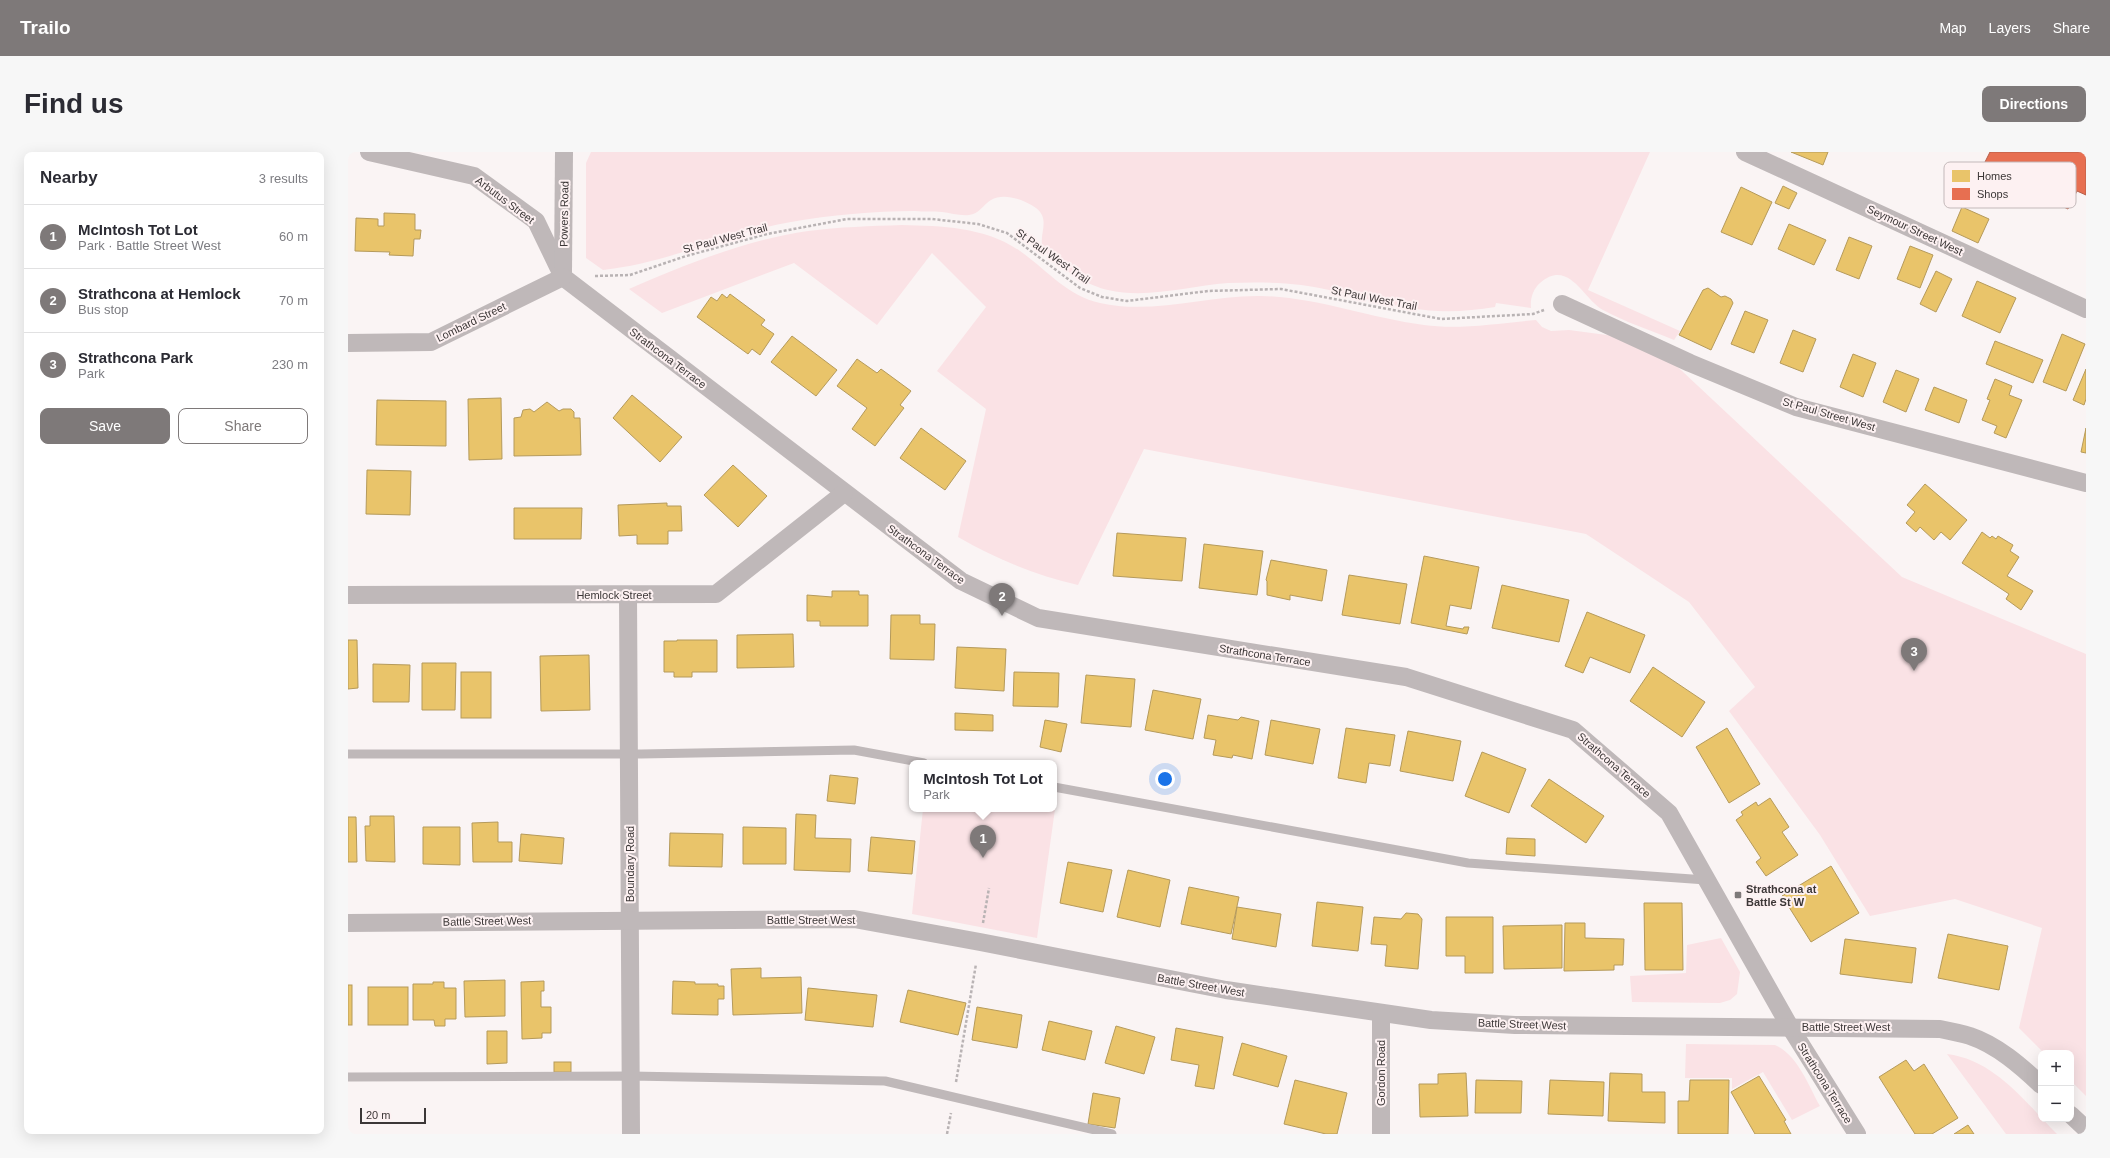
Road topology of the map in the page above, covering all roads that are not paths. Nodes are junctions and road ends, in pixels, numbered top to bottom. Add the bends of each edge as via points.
1 (368, 152) edge
2 (564, 152) edge
3 (1745, 152) edge
4 (563, 277) junction
5 (1562, 304) road end
6 (2086, 309) edge
7 (348, 343) edge
8 (2086, 483) edge
9 (844, 492) junction
10 (348, 595) edge
11 (628, 595) junction
12 (348, 754) edge
13 (629, 754) junction
14 (909, 760) edge
15 (1057, 788) edge
16 (1706, 880) junction
17 (630, 920) junction
18 (348, 923) edge
19 (1380, 1013) junction
20 (1790, 1027) junction
21 (631, 1076) junction
22 (348, 1077) edge
23 (2038, 1082) edge
24 (2074, 1118) edge
25 (2086, 1129) edge
26 (631, 1134) edge
27 (1112, 1134) edge
28 (1381, 1134) edge
29 (1857, 1134) edge

1 - 4 street, Arbutus Street via 474,176 536,221
2 - 4 street, Powers Road
3 - 6 street, Seymour Street West
4 - 7 street, Lombard Street via 431,342
4 - 9 street, Strathcona Terrace
5 - 8 street, St Paul Street West via 1690,363 1796,407
9 - 11 street, Hemlock Street via 716,594
9 - 16 street, Strathcona Terrace via 961,582 1038,618 1406,677 1573,730 1669,813
10 - 11 street, Hemlock Street
11 - 13 street, Boundary Road
12 - 13 lane
13 - 14 lane via 854,750
13 - 17 street, Boundary Road
15 - 16 lane via 1468,863
16 - 20 street, Strathcona Terrace
17 - 18 street, Battle Street West
17 - 19 street, Battle Street West via 854,919 1226,990
17 - 21 street, Boundary Road
19 - 20 street, Battle Street West via 1431,1020 1515,1026
19 - 28 street, Gordon Road
20 - 23 street, Battle Street West via 1940,1029 1971,1036 2003,1053
20 - 29 street, Strathcona Terrace
21 - 22 lane
21 - 26 street, Boundary Road
21 - 27 lane via 885,1081
24 - 25 street

